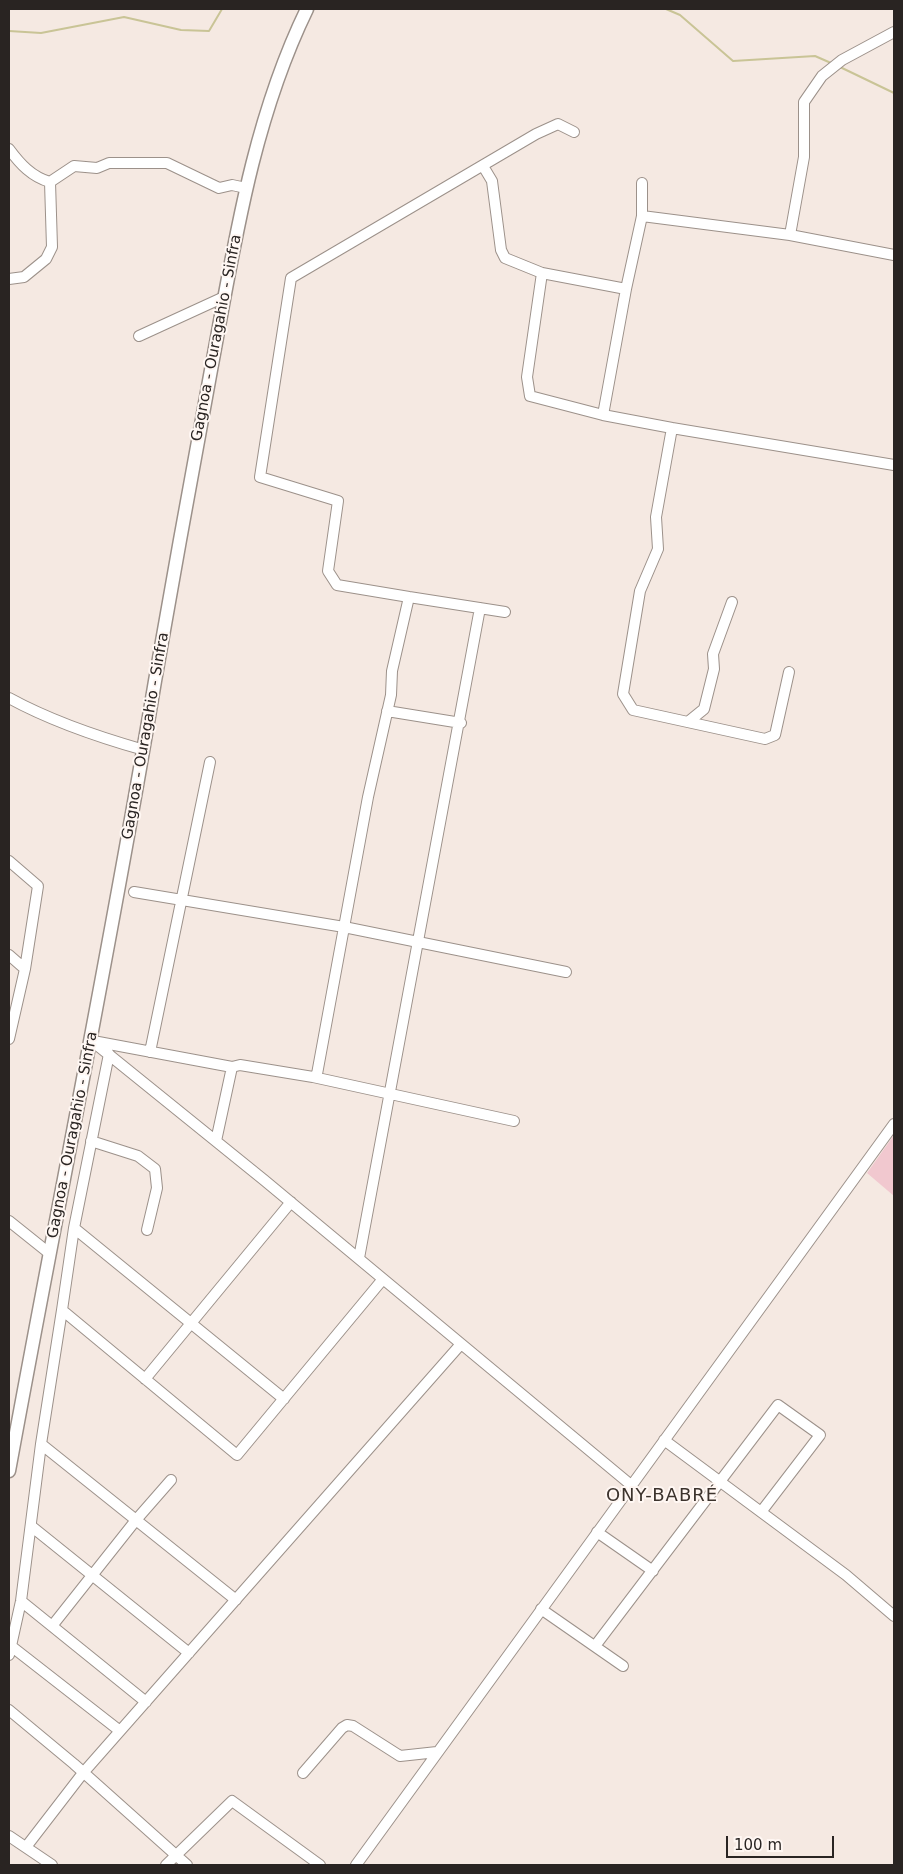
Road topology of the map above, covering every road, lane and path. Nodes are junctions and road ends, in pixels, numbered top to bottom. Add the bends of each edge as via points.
1 (307, 9) edge
2 (894, 32) edge
3 (574, 132) dead end
4 (9, 149) edge
5 (483, 166) junction
6 (50, 182) junction
7 (642, 183) dead end
8 (246, 188) junction
9 (642, 216) junction
10 (790, 235) junction
11 (894, 255) edge
12 (542, 274) junction
13 (10, 277) edge
14 (626, 289) junction
15 (224, 297) junction
16 (139, 336) dead end
17 (603, 415) junction
18 (672, 428) junction
19 (894, 465) edge
20 (409, 597) junction
21 (732, 602) dead end
22 (480, 608) junction
23 (505, 612) dead end
24 (789, 672) dead end
25 (9, 698) edge
26 (387, 710) junction
27 (688, 722) junction
28 (460, 723) junction
29 (144, 750) junction
30 (210, 762) dead end
31 (9, 861) edge
32 (134, 892) dead end
33 (180, 899) junction
34 (344, 927) junction
35 (419, 942) junction
36 (9, 955) edge
37 (25, 969) junction
38 (566, 972) dead end
39 (9, 1039) edge
40 (92, 1041) junction
41 (150, 1052) junction
42 (109, 1054) junction
43 (232, 1067) junction
44 (313, 1077) junction
45 (391, 1095) junction
46 (514, 1121) dead end
47 (894, 1124) edge
48 (91, 1141) junction
49 (216, 1141) junction
50 (291, 1202) junction
51 (9, 1221) edge
52 (74, 1228) junction
53 (147, 1230) dead end
54 (49, 1253) junction
55 (359, 1258) junction
56 (383, 1279) junction
57 (62, 1310) junction
58 (192, 1322) junction
59 (462, 1344) junction
60 (145, 1379) junction
61 (284, 1399) junction
62 (664, 1440) junction
63 (41, 1444) junction
64 (9, 1471) edge
65 (171, 1480) dead end
66 (720, 1482) junction
67 (631, 1485) junction
68 (761, 1512) junction
69 (136, 1520) junction
70 (31, 1526) junction
71 (597, 1532) junction
72 (653, 1571) junction
73 (92, 1575) junction
74 (236, 1600) junction
75 (21, 1601) junction
76 (541, 1608) junction
77 (894, 1616) edge
78 (52, 1626) junction
79 (595, 1646) junction
80 (10, 1651) edge
81 (189, 1653) junction
82 (623, 1666) dead end
83 (146, 1702) junction
84 (9, 1710) edge
85 (120, 1732) junction
86 (437, 1752) junction
87 (84, 1773) junction
88 (303, 1773) dead end
89 (9, 1836) edge
90 (26, 1847) junction
91 (175, 1856) junction
92 (52, 1865) edge
93 (166, 1865) edge
94 (186, 1865) edge
95 (320, 1865) edge
96 (356, 1865) edge

1 - 8 main road, Gagnoa - Ouragahio - Sinfra via 289,46 267,106
2 - 10 street via 842,60 822,76 804,102 804,157
3 - 5 street via 558,124
4 - 6 street via 17,161 37,178
5 - 12 street via 492,180 505,258
5 - 20 street via 291,278 260,477 338,501 328,571 334,582
6 - 8 street via 74,166 97,168 109,163 167,163 219,188 232,185
6 - 13 street via 52,247 46,258 24,277
7 - 9 street
8 - 15 main road, Gagnoa - Ouragahio - Sinfra
9 - 10 street
9 - 14 street
10 - 11 street
12 - 14 street
12 - 17 street via 527,377 530,396
14 - 17 street
15 - 16 street
15 - 29 main road, Gagnoa - Ouragahio - Sinfra via 186,496
17 - 18 street
18 - 19 street
18 - 27 street via 656,517 658,549 640,591 623,694 633,710
20 - 22 street
20 - 26 street via 392,671 392,695
21 - 27 street via 713,654 714,669 704,709
22 - 23 street
22 - 28 street
24 - 27 street via 775,735 765,739
25 - 29 street via 70,726
26 - 28 street
26 - 34 street
28 - 35 street
29 - 40 main road, Gagnoa - Ouragahio - Sinfra
30 - 33 street
31 - 37 street via 38,886
32 - 33 street
33 - 34 street
33 - 41 street
34 - 35 street
34 - 44 street via 317,1074
35 - 38 street
35 - 45 street
36 - 37 street
37 - 39 street
40 - 41 street
40 - 42 street
40 - 54 main road, Gagnoa - Ouragahio - Sinfra
41 - 43 street
42 - 48 street
42 - 49 street
43 - 44 street via 240,1065
43 - 49 street
44 - 45 street
45 - 46 street
45 - 55 street
47 - 62 street
48 - 52 street
48 - 53 street via 138,1156 155,1169 157,1188
49 - 50 street
50 - 55 street
50 - 58 street
51 - 54 street
52 - 57 street
52 - 58 street
54 - 64 main road, Gagnoa - Ouragahio - Sinfra
55 - 56 street
56 - 59 street
56 - 61 street
57 - 60 street
57 - 63 street
58 - 60 street
58 - 61 street
59 - 67 street
59 - 74 street
60 - 61 street via 237,1455
62 - 66 street
62 - 67 street
63 - 69 street
63 - 70 street
65 - 69 street
66 - 68 street
66 - 68 street via 778,1404 820,1434
66 - 72 street
67 - 71 street
68 - 77 street via 846,1575
69 - 73 street
69 - 74 street
70 - 73 street
70 - 75 street
71 - 72 street
71 - 76 street
72 - 79 street
73 - 78 street
73 - 81 street
74 - 81 street
75 - 78 street
75 - 80 street
76 - 79 street
76 - 86 street
78 - 83 street
79 - 82 street
80 - 85 street
81 - 83 street
83 - 85 street
84 - 87 street
85 - 87 street
86 - 88 street via 400,1756 353,1726 347,1726
86 - 96 street
87 - 90 street
87 - 91 street
89 - 90 street
90 - 92 street
91 - 93 street
91 - 94 street
91 - 95 street via 232,1801

